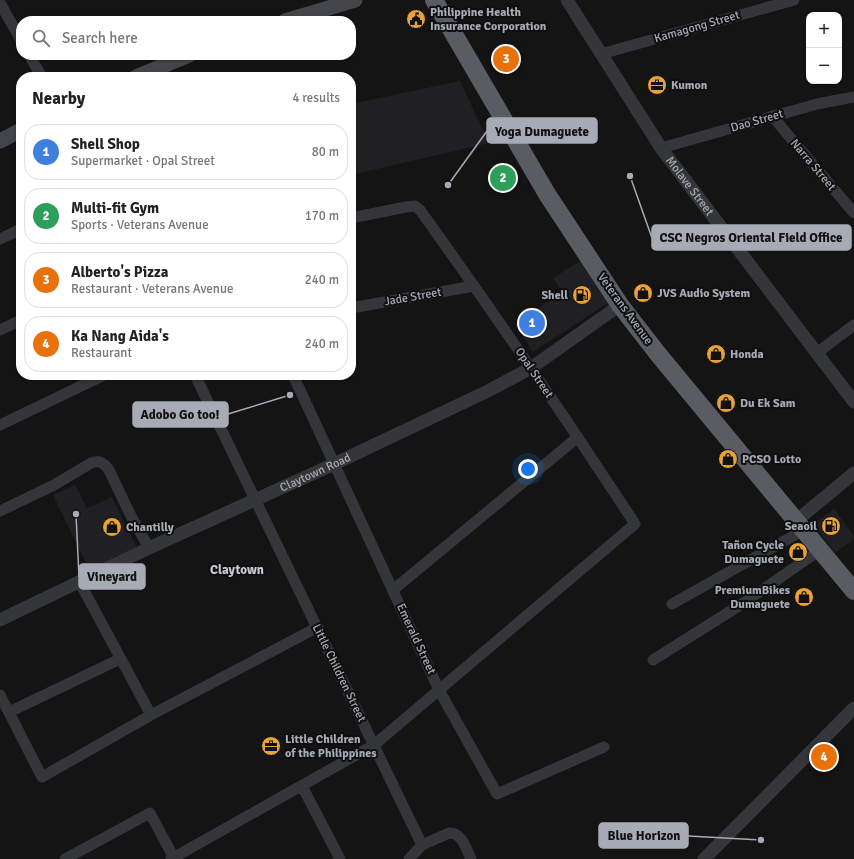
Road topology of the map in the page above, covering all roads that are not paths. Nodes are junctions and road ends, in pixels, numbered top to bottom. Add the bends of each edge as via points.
1 (355, 0) edge
2 (434, 0) edge
3 (567, 0) edge
4 (794, 0) edge
5 (0, 3) edge
6 (302, 16) edge
7 (16, 31) edge
8 (601, 54) junction
9 (32, 60) edge
10 (177, 60) edge
11 (39, 72) edge
12 (148, 72) edge
13 (854, 97) edge
14 (772, 116) junction
15 (16, 133) edge
16 (0, 142) edge
17 (661, 148) junction
18 (854, 213) edge
19 (356, 217) edge
20 (16, 231) edge
21 (0, 239) edge
22 (474, 286) junction
23 (620, 305) junction
24 (356, 307) edge
25 (16, 322) edge
26 (854, 326) edge
27 (0, 330) edge
28 (817, 353) junction
29 (531, 368) junction
30 (93, 380) edge
31 (197, 380) edge
32 (295, 380) edge
33 (854, 402) edge
34 (0, 424) edge
35 (578, 437) junction
36 (334, 464) junction
37 (854, 473) edge
38 (256, 500) junction
39 (0, 511) edge
40 (800, 526) junction
41 (149, 548) junction
42 (820, 550) junction
43 (80, 581) junction
44 (393, 590) junction
45 (854, 591) edge
46 (672, 604) dead end
47 (0, 620) edge
48 (318, 627) junction
49 (120, 659) junction
50 (653, 660) dead end
51 (439, 690) junction
52 (0, 696) edge
53 (854, 708) edge
54 (9, 712) junction
55 (151, 715) junction
56 (374, 745) junction
57 (604, 747) dead end
58 (302, 786) junction
59 (422, 846) junction
60 (65, 859) edge
61 (174, 859) edge
62 (340, 859) edge
63 (409, 859) edge
64 (471, 859) edge
65 (704, 859) edge

1 - 6 main road
2 - 23 highway, Veterans Avenue via 547,194
3 - 8 street, Molave Street
4 - 8 street, Kamagong Street
5 - 7 street
8 - 17 street, Molave Street
9 - 11 street
10 - 12 main road
13 - 14 street, Dao Street
14 - 17 street, Dao Street
14 - 18 street, Narra Street
15 - 16 main road
17 - 28 street, Molave Street
19 - 22 street, Opal Street via 415,206
20 - 21 street
22 - 24 street, Jade Street
22 - 29 street, Opal Street
23 - 29 street, Claytown Road
23 - 40 highway, Veterans Avenue
25 - 27 street
26 - 28 street
28 - 33 street, Molave Street
29 - 35 street, Opal Street
29 - 36 street, Claytown Road
30 - 34 street
31 - 38 street, Little Children Street
32 - 36 street, Emerald Street
35 - 44 street
35 - 51 street, Opal Street via 635,524
36 - 38 street, Claytown Road
36 - 44 street, Emerald Street
37 - 40 street
38 - 41 street, Claytown Road
38 - 48 street, Little Children Street
39 - 41 street via 96,461 106,465
40 - 42 highway, Veterans Avenue
40 - 46 street
41 - 43 street, Claytown Road
42 - 45 highway, Veterans Avenue
42 - 50 street via 745,602
43 - 47 street, Claytown Road
43 - 49 street
44 - 51 street, Emerald Street
48 - 55 street
48 - 56 street, Little Children Street
49 - 54 street
49 - 55 street
51 - 56 street
51 - 57 street, Emerald Street via 497,794
52 - 54 street
53 - 65 street
54 - 55 street via 42,777
56 - 58 street
56 - 59 street, Little Children Street
58 - 61 street
58 - 62 street
59 - 63 street
59 - 64 street via 453,832 460,836
60 - 61 street via 150,813

